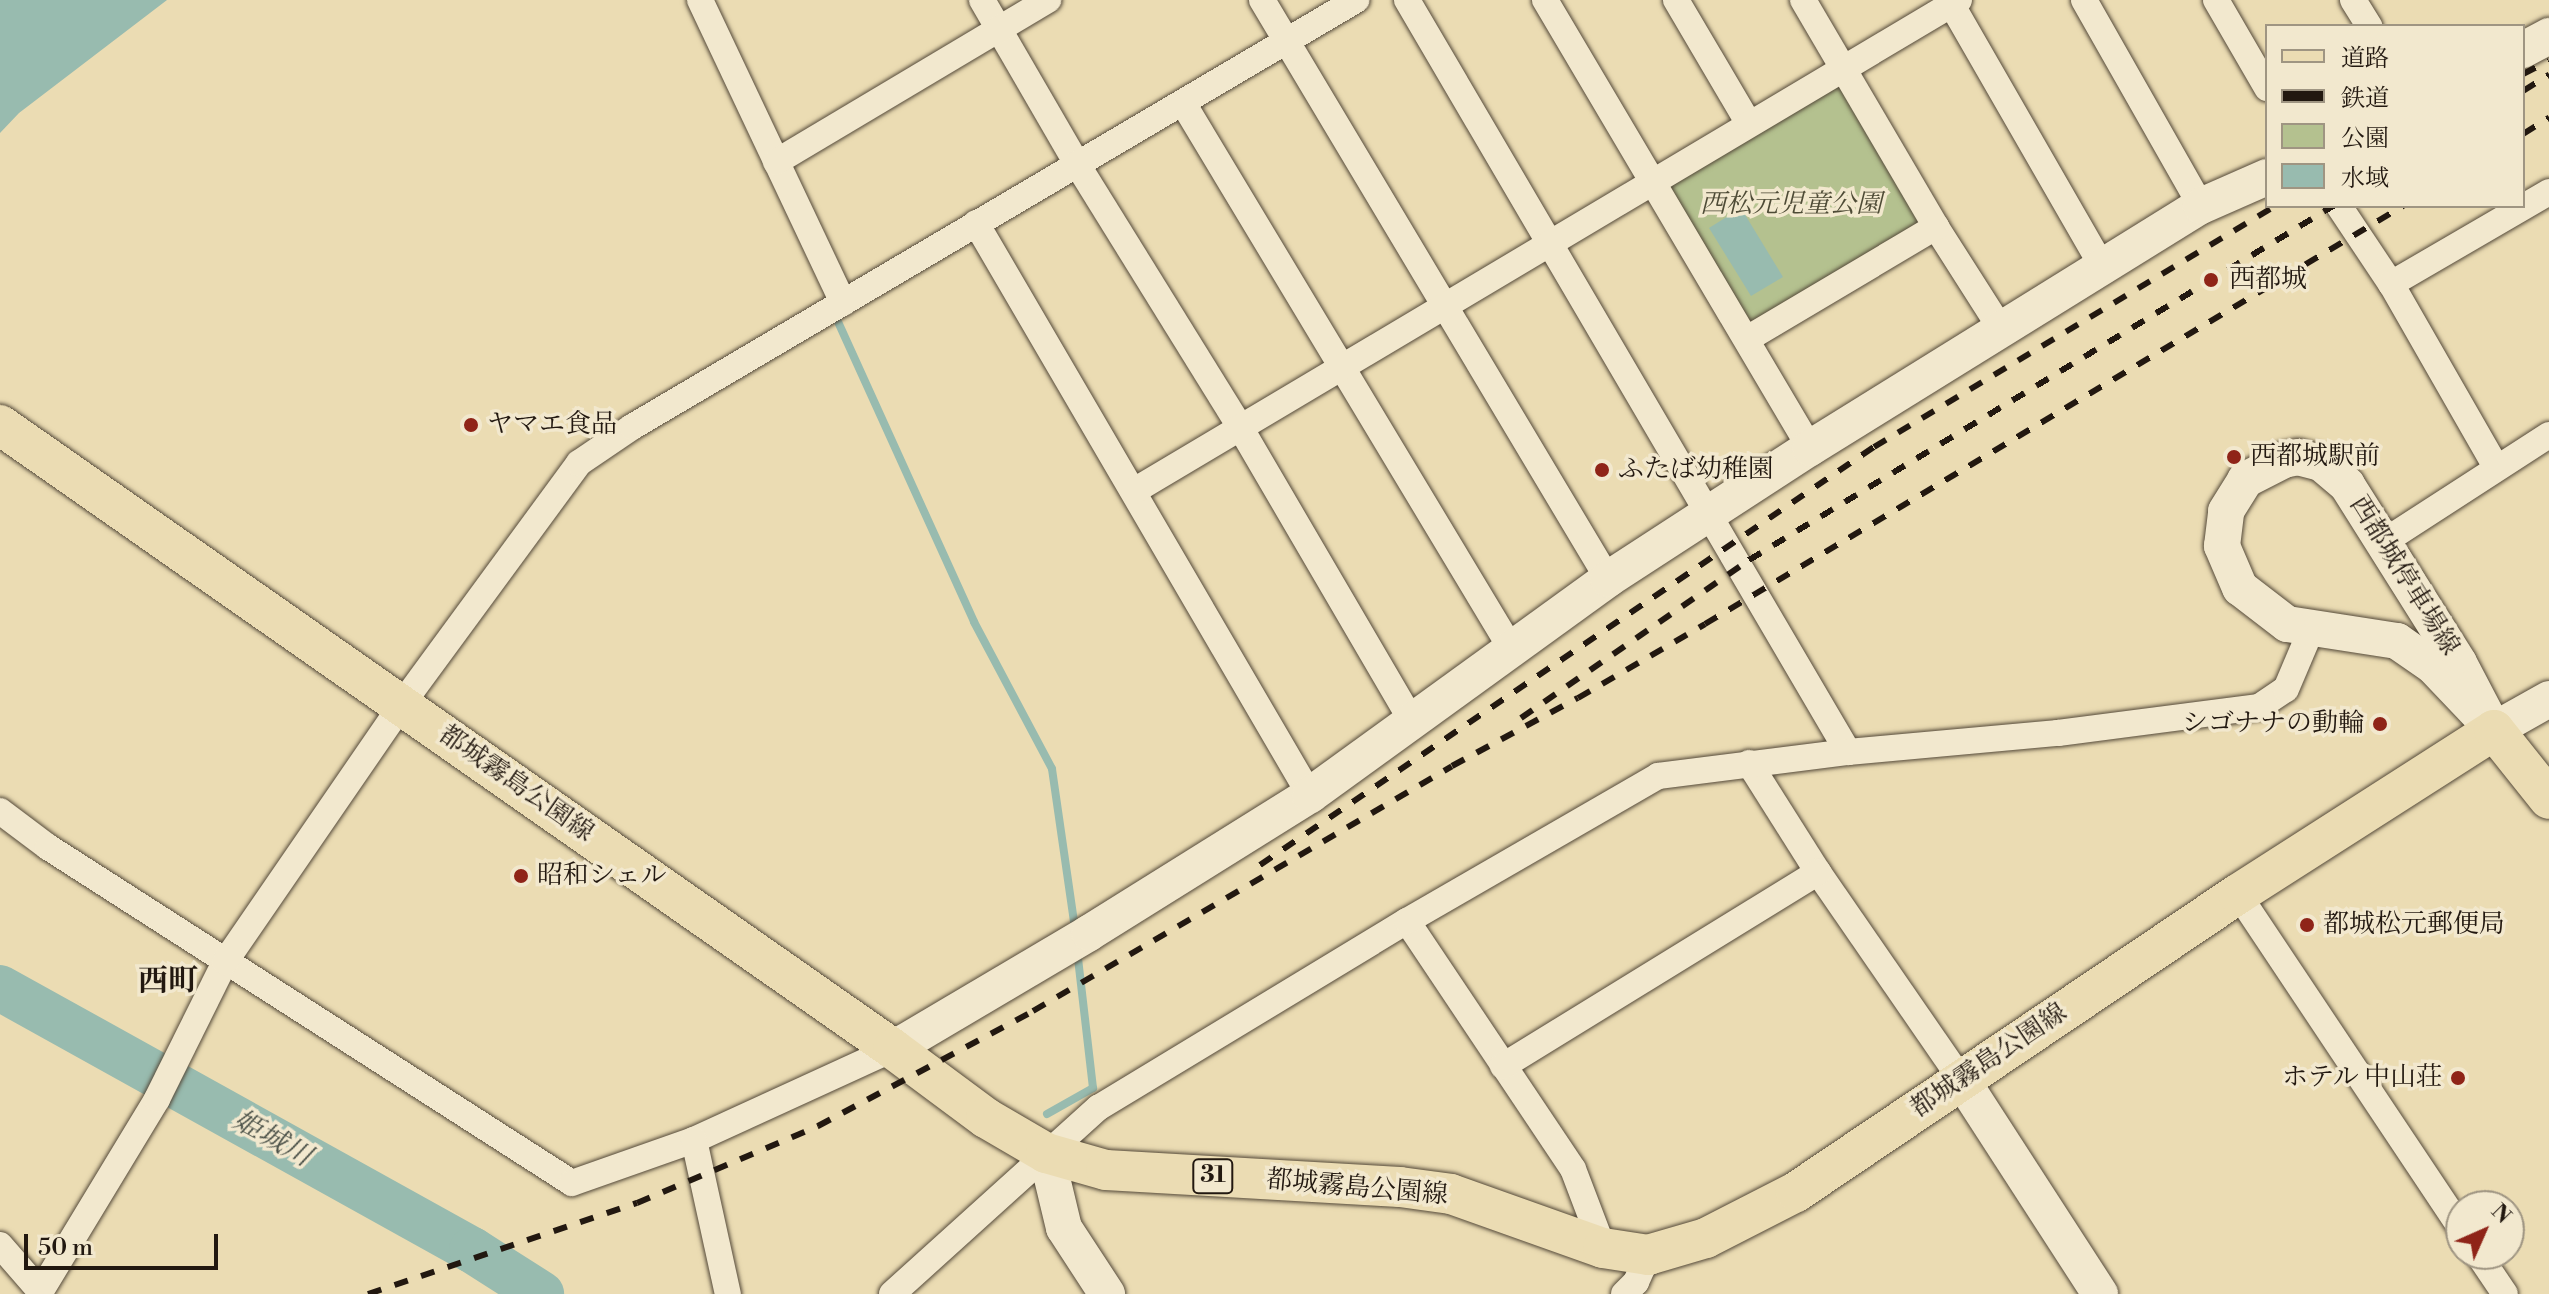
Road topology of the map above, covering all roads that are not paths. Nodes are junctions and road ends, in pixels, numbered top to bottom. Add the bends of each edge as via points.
1 (700, 0) edge
2 (982, 0) edge
3 (1048, 0) edge
4 (1262, 0) edge
5 (1356, 0) edge
6 (1407, 0) edge
7 (1545, 0) edge
8 (1676, 0) edge
9 (1803, 0) edge
10 (2084, 0) edge
11 (2216, 0) edge
12 (2353, 0) edge
13 (1953, 1) edge
14 (2368, 24) edge
15 (1000, 30) junction
16 (2549, 36) edge
17 (1286, 41) junction
18 (2525, 49) edge
19 (1844, 68) junction
20 (2265, 85) edge
21 (1183, 103) junction
22 (1749, 124) junction
23 (776, 162) junction
24 (1077, 164) junction
25 (2265, 178) edge
26 (1652, 182) junction
27 (2549, 192) edge
28 (2201, 206) junction
29 (2525, 206) edge
30 (2340, 208) edge
31 (2522, 208) edge
32 (976, 223) junction
33 (1936, 227) junction
34 (1548, 243) junction
35 (2102, 266) junction
36 (2391, 284) junction
37 (1445, 306) junction
38 (834, 308) junction
39 (2001, 329) junction
40 (1747, 339) junction
41 (1343, 367) junction
42 (0, 425) edge
43 (1240, 427) junction
44 (2549, 435) edge
45 (1810, 448) junction
46 (2496, 467) junction
47 (1134, 491) junction
48 (1711, 513) junction
49 (2382, 543) junction
50 (1608, 579) junction
51 (2311, 630) junction
52 (1512, 650) junction
53 (2549, 699) edge
54 (402, 704) junction
55 (1413, 723) junction
56 (2494, 730) junction
57 (1848, 752) junction
58 (1749, 763) junction
59 (1310, 795) junction
60 (2549, 799) edge
61 (0, 811) edge
62 (1818, 872) junction
63 (2238, 894) junction
64 (1407, 921) junction
65 (225, 962) junction
66 (893, 1049) junction
67 (1503, 1066) junction
68 (1961, 1079) junction
69 (694, 1140) junction
70 (1046, 1153) junction
71 (2445, 1204) edge
72 (0, 1245) edge
73 (1603, 1248) junction
74 (1648, 1255) junction
75 (2489, 1270) edge
76 (40, 1292) edge
77 (728, 1294) edge
78 (892, 1294) edge
79 (1107, 1294) edge
80 (1624, 1294) edge
81 (1658, 1294) edge
82 (2100, 1294) edge
83 (2505, 1294) edge

1 - 23 street
2 - 15 street
3 - 15 street
4 - 17 street
5 - 17 street
6 - 34 street
7 - 26 street
8 - 22 street
9 - 19 street
10 - 28 street
11 - 20 street
12 - 14 street
13 - 19 street
13 - 35 street
15 - 23 street
15 - 24 street
16 - 18 street
17 - 21 street
17 - 37 street
19 - 22 street
19 - 33 street
21 - 24 street
21 - 41 street
22 - 26 street
23 - 38 street
24 - 32 street
24 - 43 street
25 - 28 street
26 - 34 street
26 - 40 street
27 - 29 street
28 - 35 street
30 - 36 street
31 - 36 street
32 - 38 street
32 - 47 street
33 - 39 street
33 - 40 street
34 - 37 street
34 - 48 street
35 - 39 street
36 - 46 street
37 - 41 street
37 - 50 street
38 - 54 street via 579,463
39 - 45 street
40 - 45 street
41 - 43 street
41 - 52 street
42 - 54 main road, 都城霧島公園線 / 31
43 - 47 street
43 - 55 street
44 - 46 street
45 - 48 street
46 - 49 street
47 - 59 street
48 - 50 street
48 - 57 street
49 - 51 street, 西都城停車場線 via 2347,485 2321,463 2298,457 2284,460 2245,480 2226,511 2222,546 2240,588 2287,624
49 - 56 street, 西都城停車場線 via 2459,663
50 - 52 street
51 - 56 street, 西都城停車場線 via 2397,641 2433,666
51 - 57 street via 2286,689 2259,707
52 - 55 street
53 - 56 street
54 - 65 street
54 - 66 main road, 都城霧島公園線 / 31
55 - 59 street
56 - 60 main road
56 - 63 main road, 都城霧島公園線 / 31
57 - 58 street
58 - 62 street
58 - 64 street via 1658,776
59 - 66 street
61 - 65 street
62 - 67 street
62 - 68 street
63 - 68 main road, 都城霧島公園線 / 31
63 - 71 street
64 - 67 street
64 - 70 street via 1098,1108
65 - 69 street via 572,1183
65 - 76 street via 157,1099
66 - 69 street
66 - 70 main road, 都城霧島公園線 / 31 via 986,1118
67 - 73 street via 1573,1169
68 - 74 main road, 都城霧島公園線 / 31 via 1796,1192 1706,1238
68 - 82 street
69 - 77 street
70 - 73 main road, 都城霧島公園線 / 31 via 1106,1170 1451,1194
70 - 78 street
70 - 79 street via 1064,1228
72 - 76 street
73 - 74 main road, 都城霧島公園線 / 31
74 - 80 street
74 - 81 street via 1651,1284
75 - 83 street

